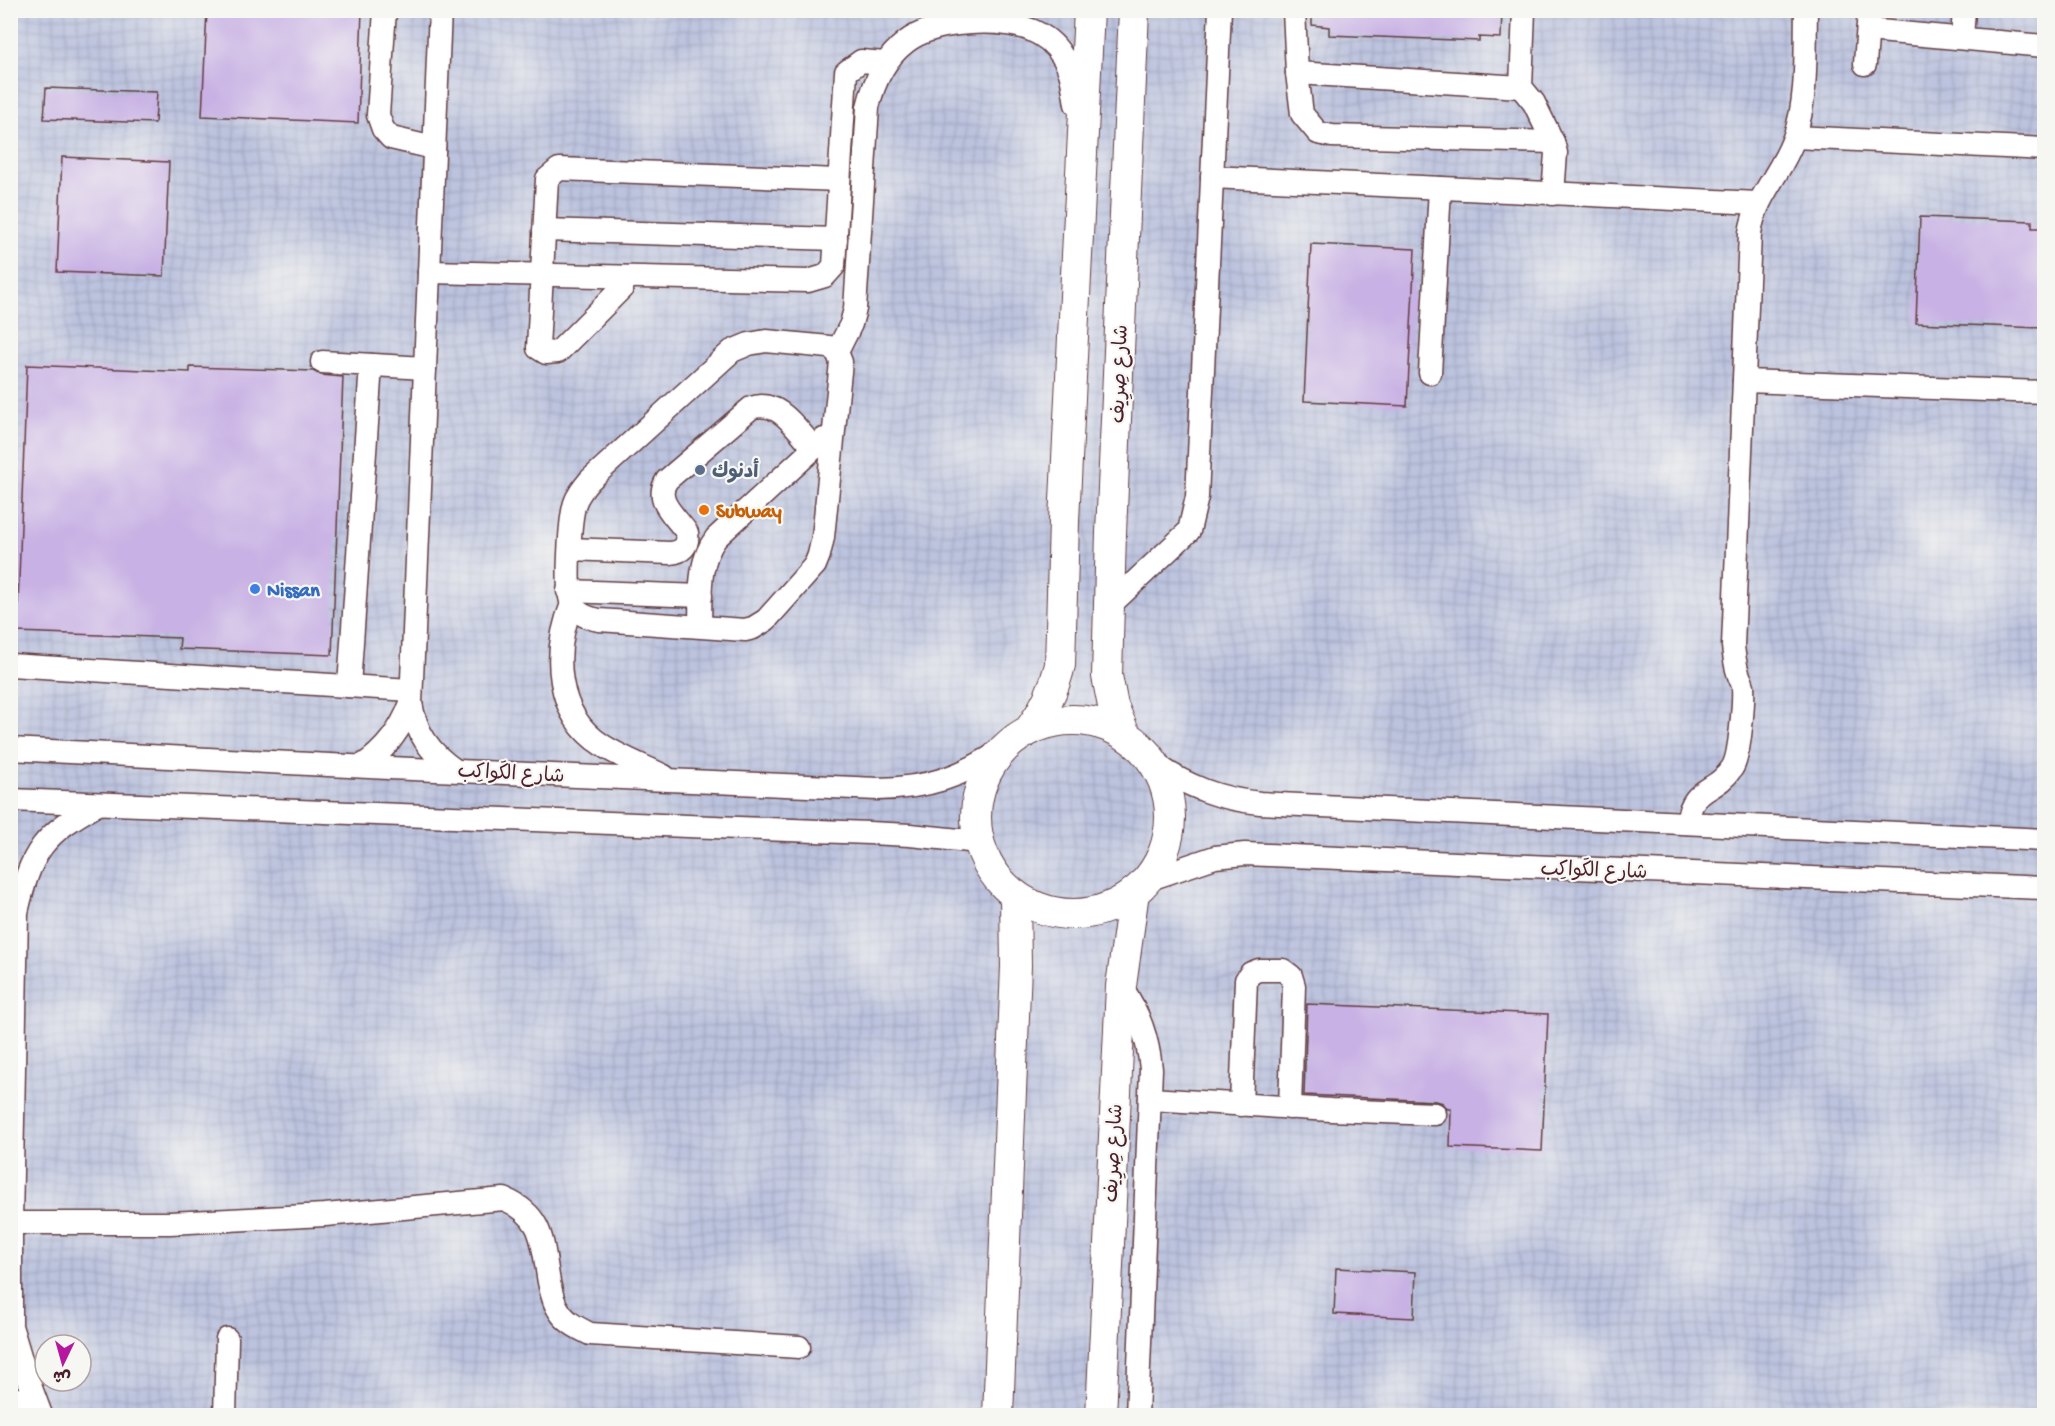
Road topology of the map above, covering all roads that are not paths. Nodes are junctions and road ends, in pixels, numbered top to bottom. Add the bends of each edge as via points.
1 (385, 10) edge
2 (440, 10) edge
3 (1089, 10) edge
4 (1134, 10) edge
5 (1220, 10) edge
6 (1294, 10) edge
7 (1524, 10) edge
8 (1806, 10) edge
9 (1964, 10) edge
10 (1868, 20) edge
11 (1962, 38) junction
12 (2044, 46) edge
13 (885, 63) junction
14 (1865, 64) dead end
15 (1297, 73) junction
16 (1521, 87) junction
17 (1795, 137) junction
18 (1083, 142) junction
19 (1553, 142) junction
20 (434, 148) junction
21 (2044, 149) edge
22 (1212, 177) junction
23 (839, 180) junction
24 (1440, 188) junction
25 (1553, 194) junction
26 (1758, 202) junction
27 (544, 230) junction
28 (836, 239) junction
29 (429, 272) junction
30 (542, 274) junction
31 (626, 277) junction
32 (837, 352) junction
33 (322, 362) dead end
34 (371, 365) junction
35 (425, 368) junction
36 (1430, 374) dead end
37 (1744, 381) junction
38 (2044, 393) edge
39 (834, 429) junction
40 (814, 448) junction
41 (570, 549) junction
42 (701, 596) junction
43 (570, 598) junction
44 (1109, 606) junction
45 (700, 626) junction
46 (10, 665) edge
47 (349, 686) junction
48 (411, 696) junction
49 (1030, 729) junction
50 (1125, 734) junction
51 (10, 749) edge
52 (1003, 749) junction
53 (1155, 764) junction
54 (362, 766) junction
55 (455, 770) junction
56 (670, 780) junction
57 (10, 800) edge
58 (98, 804) junction
59 (1687, 823) junction
60 (2044, 840) edge
61 (979, 842) junction
62 (10, 885) edge
63 (1141, 886) junction
64 (2044, 888) edge
65 (1015, 895) junction
66 (17, 912) junction
67 (1121, 986) junction
68 (12, 1058) edge
69 (1150, 1099) junction
70 (1241, 1105) junction
71 (1290, 1108) junction
72 (1435, 1114) dead end
73 (12, 1141) edge
74 (11, 1223) edge
75 (11, 1303) edge
76 (11, 1327) edge
77 (227, 1339) dead end
78 (800, 1347) dead end
79 (10, 1396) edge
80 (41, 1414) edge
81 (225, 1416) edge
82 (998, 1416) edge
83 (1101, 1416) edge
84 (1137, 1416) edge

1 - 20 street via 378,115 391,138
2 - 20 street
3 - 18 main road
4 - 44 main road, شارع صِرِيف
5 - 22 street
6 - 15 street
7 - 16 street
8 - 17 street via 1803,100
9 - 11 street
10 - 11 street
10 - 14 street
11 - 12 street
13 - 18 street via 908,40 943,27 986,24 1029,30 1054,46 1069,68
13 - 23 street via 861,61 846,72
13 - 32 street via 868,107 855,309
15 - 16 street
15 - 19 street via 1302,114 1318,133
16 - 19 street
17 - 21 street
17 - 26 street
18 - 49 main road via 1060,665 1049,699
19 - 25 street
20 - 29 street
22 - 24 street
22 - 44 street via 1197,497 1189,531
23 - 27 street via 559,169 547,179
23 - 28 street
24 - 25 street
24 - 36 street
25 - 26 street
26 - 37 street via 1750,233
27 - 28 street
27 - 30 street
28 - 31 street via 834,266 825,276 808,281
29 - 30 street
29 - 35 street
30 - 31 street
30 - 31 street via 538,348 546,353 558,352 622,288
32 - 39 street via 841,367
32 - 41 street via 824,345 766,341 732,351 580,491 572,512
33 - 34 street
34 - 35 street
34 - 47 street
35 - 48 street
37 - 38 street
37 - 59 street via 1733,646 1743,685 1739,748 1737,759 1725,776 1694,801
39 - 40 street
39 - 45 street via 823,537 815,565 760,624 745,630
40 - 41 street via 778,409 763,405 751,408 663,485 665,504 687,533 682,550 670,553
40 - 42 street via 716,538 703,562
41 - 43 street
42 - 43 street
42 - 45 street
43 - 45 street via 580,614 599,620
43 - 56 street via 560,667 565,698 573,716 603,746
44 - 50 main road, شارع صِرِيف via 1107,676
46 - 47 street
47 - 48 street
48 - 54 street via 400,728
48 - 55 street via 418,730 425,742
49 - 50 main road via 1068,720 1088,721
49 - 52 main road
50 - 53 main road
51 - 54 street, شارع الكَواكِب
52 - 56 street, شارع الكَواكِب via 957,776 905,788
52 - 61 main road via 978,792 975,817
53 - 59 street via 1194,788 1249,802
53 - 63 main road via 1164,783 1170,823 1159,862
54 - 55 street, شارع الكَواكِب
55 - 56 street, شارع الكَواكِب
57 - 58 street
58 - 61 street via 869,833
58 - 66 street via 67,821 41,846 25,878
59 - 60 street
61 - 65 main road via 999,880
62 - 66 street
63 - 64 street, شارع الكَواكِب via 1215,857 1245,854
63 - 65 main road via 1113,905 1088,913 1062,913 1037,907
63 - 67 main road, شارع صِرِيف
65 - 82 main road via 1016,966
66 - 68 street
67 - 69 street via 1145,1034 1151,1069
67 - 83 main road, شارع صِرِيف
68 - 73 street
69 - 70 street
69 - 84 street
70 - 71 street
70 - 71 street via 1246,980 1259,970 1283,970 1291,976 1294,986
71 - 72 street
73 - 74 street
74 - 75 street
74 - 78 street via 181,1222 325,1215 504,1199 533,1218 558,1309 571,1324 590,1334
75 - 76 street
76 - 80 street
77 - 81 street
79 - 80 street

